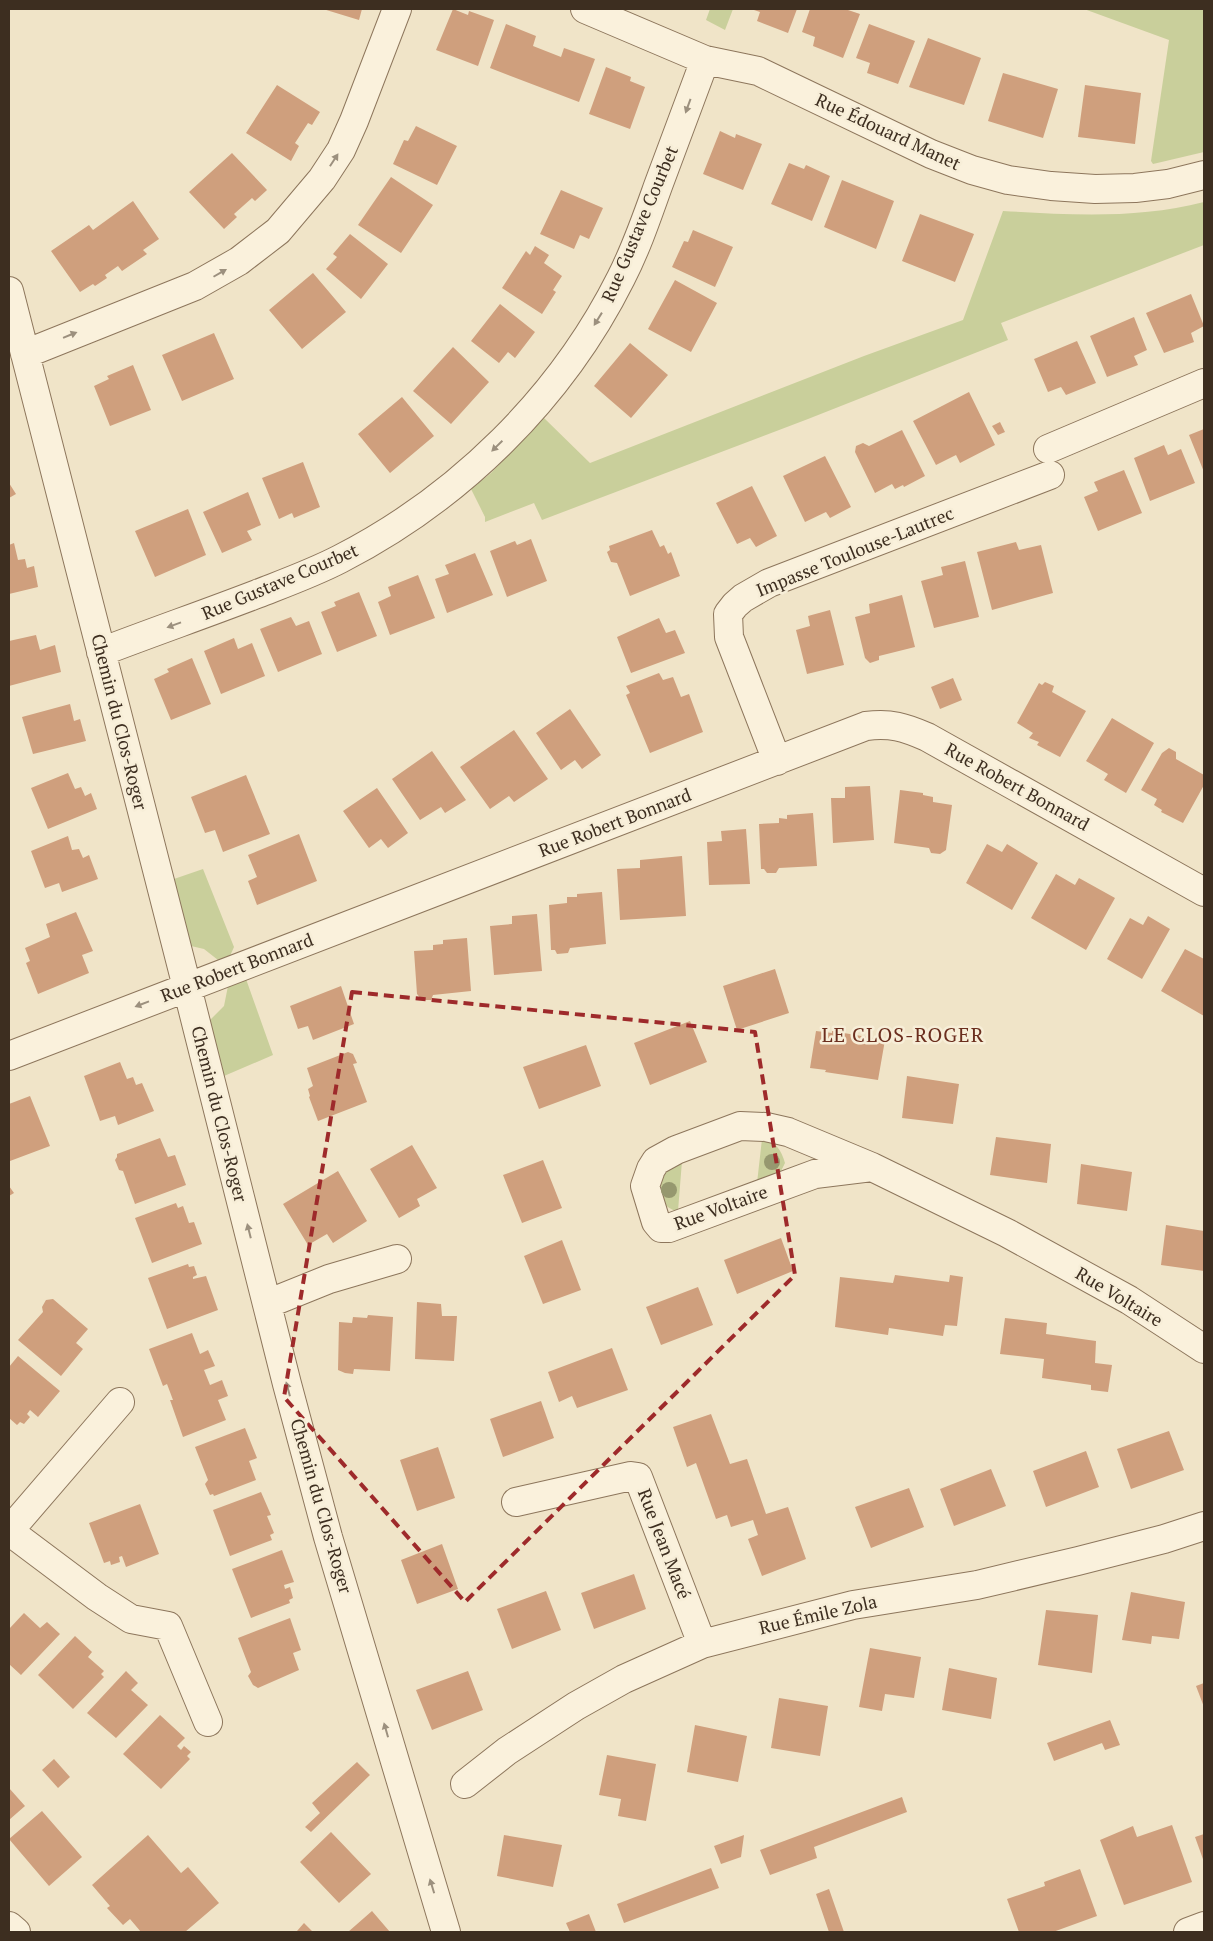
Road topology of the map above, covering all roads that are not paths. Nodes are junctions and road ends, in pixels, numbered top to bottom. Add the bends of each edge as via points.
1 (397, 9) edge
2 (585, 9) edge
3 (705, 60) junction
4 (1204, 175) edge
5 (9, 292) edge
6 (25, 354) junction
7 (1204, 383) edge
8 (101, 652) junction
9 (777, 761) junction
10 (1204, 892) edge
11 (187, 987) junction
12 (9, 1056) edge
13 (872, 1167) junction
14 (397, 1259) dead end
15 (267, 1304) junction
16 (1204, 1349) edge
17 (120, 1402) dead end
18 (516, 1502) dead end
19 (1204, 1526) edge
20 (9, 1531) edge
21 (702, 1644) junction
22 (208, 1722) dead end
23 (465, 1784) dead end
24 (9, 1926) edge
25 (1204, 1926) edge
26 (16, 1932) edge
27 (446, 1932) edge
28 (1188, 1932) edge

6 -> 1 street via 195,286 239,262 278,230 322,179 341,150
2 - 3 street, Rue Édouard Manet
3 - 4 street, Rue Édouard Manet via 758,71 931,154 1008,180 1051,186 1125,189 1168,184
3 -> 8 street, Rue Gustave Courbet via 622,277 578,351 552,387 489,455 432,502 347,556 303,576
5 - 6 street, Chemin du Clos-Roger
6 - 8 street, Chemin du Clos-Roger
7 - 9 street, Impasse Toulouse-Lautrec via 1049,462 770,583 735,605 728,614 729,637
8 - 11 street, Chemin du Clos-Roger
9 - 10 street, Rue Robert Bonnard via 866,726 894,724 926,737
9 - 11 street, Rue Robert Bonnard
11 -> 12 street, Rue Robert Bonnard
15 -> 11 street, Chemin du Clos-Roger
13 - 13 street, Rue Voltaire via 815,1174 669,1228 661,1228 656,1222 645,1186 656,1161 740,1126 788,1132
13 - 16 street, Rue Voltaire via 1007,1233 1128,1300
14 - 15 street via 329,1279
27 -> 15 street, Chemin du Clos-Roger via 328,1537
17 - 20 street
18 - 21 street, Rue Jean Macé via 638,1477
19 - 21 street, Rue Émile Zola via 1164,1539 977,1585 848,1606
20 - 22 street via 131,1619 168,1626
21 - 23 street, Rue Émile Zola via 624,1679 576,1706 506,1752
24 - 26 street
25 - 28 street

